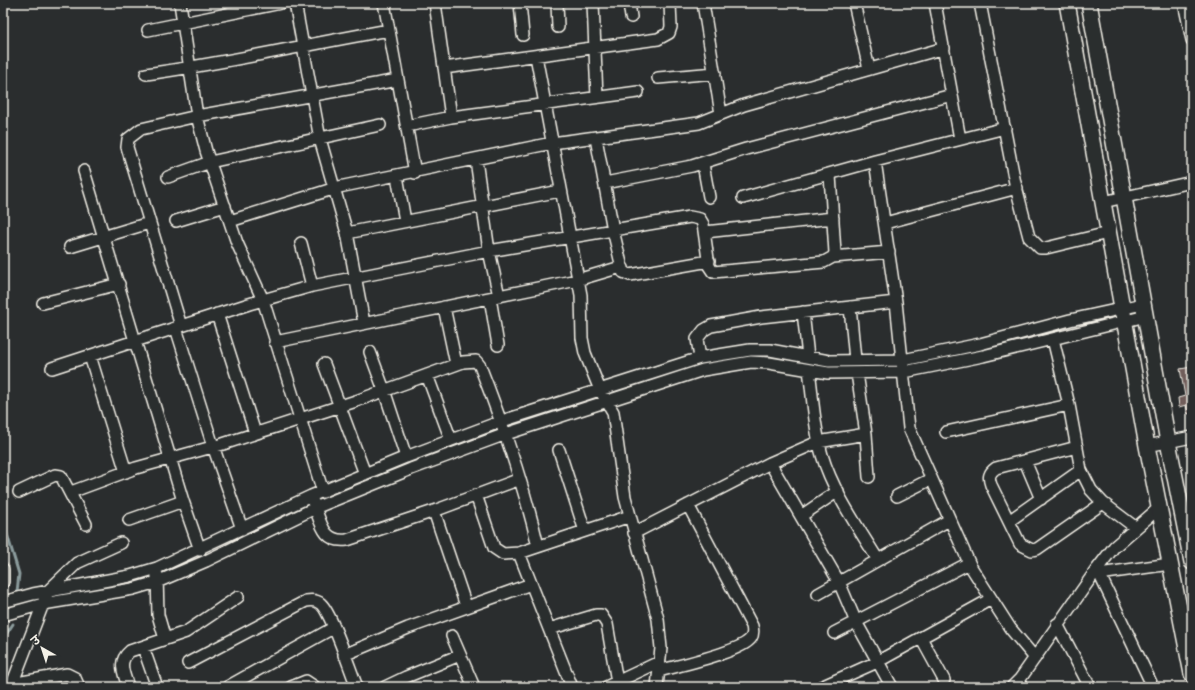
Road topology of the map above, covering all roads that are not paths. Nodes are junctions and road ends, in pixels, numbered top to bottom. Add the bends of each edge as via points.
1 (180, 3) edge
2 (281, 3) edge
3 (295, 3) edge
4 (384, 3) edge
5 (436, 3) edge
6 (520, 3) edge
7 (557, 3) edge
8 (593, 3) edge
9 (629, 3) edge
10 (670, 3) edge
11 (703, 3) edge
12 (854, 3) edge
13 (936, 3) edge
14 (980, 3) edge
15 (1067, 3) edge
16 (1089, 3) edge
17 (1184, 3) edge
18 (262, 5) edge
19 (631, 17) dead end
20 (183, 23) junction
21 (558, 27) dead end
22 (148, 30) dead end
23 (389, 30) junction
24 (523, 35) dead end
25 (1192, 40) edge
26 (303, 45) junction
27 (595, 47) junction
28 (944, 48) junction
29 (536, 56) junction
30 (189, 68) junction
31 (444, 68) junction
32 (869, 69) junction
33 (714, 73) junction
34 (146, 74) dead end
35 (658, 78) dead end
36 (398, 80) junction
37 (638, 92) dead end
38 (312, 95) junction
39 (952, 95) junction
40 (597, 97) junction
41 (544, 104) junction
42 (721, 114) junction
43 (198, 116) junction
44 (451, 117) junction
45 (380, 125) dead end
46 (407, 126) junction
47 (1005, 128) junction
48 (596, 138) junction
49 (320, 139) junction
50 (960, 139) junction
51 (552, 143) junction
52 (476, 160) junction
53 (875, 161) junction
54 (210, 162) junction
55 (703, 164) junction
56 (84, 171) dead end
57 (416, 172) junction
58 (830, 175) junction
59 (397, 176) junction
60 (168, 177) dead end
61 (1192, 182) edge
62 (605, 183) junction
63 (335, 188) junction
64 (1017, 188) junction
65 (560, 191) junction
66 (709, 197) dead end
67 (1124, 197) junction
68 (744, 198) dead end
69 (1103, 202) junction
70 (225, 206) junction
71 (483, 206) junction
72 (833, 218) junction
73 (176, 221) dead end
74 (230, 221) junction
75 (405, 221) junction
76 (149, 223) junction
77 (885, 223) junction
78 (613, 230) junction
79 (705, 232) junction
80 (347, 233) junction
81 (1108, 233) junction
82 (569, 236) junction
83 (105, 237) junction
84 (301, 243) dead end
85 (70, 247) dead end
86 (489, 251) junction
87 (889, 252) junction
88 (833, 257) junction
89 (708, 261) junction
90 (622, 267) junction
91 (356, 278) junction
92 (578, 280) junction
93 (119, 284) junction
94 (312, 286) junction
95 (494, 297) junction
96 (263, 300) junction
97 (896, 302) junction
98 (42, 303) dead end
99 (444, 307) junction
100 (850, 307) junction
101 (1145, 310) junction
102 (803, 312) junction
103 (217, 314) junction
104 (1124, 314) junction
105 (364, 323) junction
106 (178, 327) junction
107 (1053, 339) junction
108 (134, 341) junction
109 (276, 342) junction
110 (498, 345) dead end
111 (370, 352) dead end
112 (90, 356) junction
113 (808, 357) junction
114 (700, 358) junction
115 (855, 360) junction
116 (903, 360) junction
117 (324, 364) dead end
118 (456, 364) junction
119 (52, 368) dead end
120 (809, 370) junction
121 (904, 372) junction
122 (857, 373) junction
123 (427, 375) junction
124 (384, 390) junction
125 (600, 390) junction
126 (607, 401) junction
127 (1069, 405) junction
128 (339, 406) junction
129 (299, 419) junction
130 (502, 421) junction
131 (946, 432) dead end
132 (255, 433) junction
133 (506, 434) junction
134 (866, 434) junction
135 (1192, 437) edge
136 (451, 440) junction
137 (818, 442) junction
138 (1168, 442) junction
139 (213, 446) junction
140 (1147, 446) junction
141 (1077, 447) junction
142 (560, 450) dead end
143 (170, 458) junction
144 (406, 458) junction
145 (1025, 460) junction
146 (770, 463) junction
147 (1081, 470) junction
148 (126, 472) junction
149 (364, 474) junction
150 (869, 477) dead end
151 (520, 479) junction
152 (930, 479) junction
153 (838, 491) junction
154 (19, 492) dead end
155 (71, 492) junction
156 (323, 492) junction
157 (476, 495) junction
158 (311, 496) junction
159 (897, 496) dead end
160 (1041, 499) junction
161 (183, 501) junction
162 (1103, 503) junction
163 (688, 504) junction
164 (1160, 507) junction
165 (315, 508) junction
166 (434, 511) junction
167 (630, 516) junction
168 (801, 516) junction
169 (129, 520) dead end
170 (949, 520) junction
171 (1009, 521) junction
172 (86, 524) dead end
173 (1136, 528) junction
174 (242, 529) junction
175 (585, 531) junction
176 (1189, 532) edge
177 (634, 533) junction
178 (1166, 536) junction
179 (121, 543) dead end
180 (538, 546) junction
181 (200, 550) junction
182 (519, 553) junction
183 (1191, 555) edge
184 (1170, 559) junction
185 (878, 560) junction
186 (969, 564) junction
187 (157, 568) junction
188 (3, 569) edge
189 (1098, 572) junction
190 (3, 575) edge
191 (3, 582) edge
192 (157, 582) junction
193 (839, 582) junction
194 (531, 584) junction
195 (48, 591) junction
196 (818, 594) dead end
197 (238, 597) dead end
198 (991, 599) junction
199 (39, 605) junction
200 (466, 606) junction
201 (7, 607) edge
202 (856, 622) junction
203 (1057, 624) junction
204 (333, 628) junction
205 (549, 629) junction
206 (834, 633) dead end
207 (452, 636) dead end
208 (921, 638) junction
209 (165, 639) junction
210 (143, 647) junction
211 (460, 654) junction
212 (344, 655) junction
213 (1035, 658) junction
214 (877, 662) junction
215 (188, 663) dead end
216 (659, 667) junction
217 (1192, 674) edge
218 (944, 680) dead end
219 (617, 682) junction
220 (11, 685) edge
221 (1015, 686) edge
222 (80, 687) edge
223 (128, 687) edge
224 (157, 687) edge
225 (227, 687) edge
226 (291, 687) edge
227 (315, 687) edge
228 (357, 687) edge
229 (385, 687) edge
230 (474, 687) edge
231 (572, 687) edge
232 (606, 687) edge
233 (657, 687) edge
234 (821, 687) edge
235 (892, 687) edge
236 (1090, 687) edge
237 (1153, 687) edge

1 - 20 street
2 - 18 street
3 - 26 street
4 - 23 street
5 - 31 street
6 - 24 street
7 - 21 street
8 - 27 street
9 - 19 street
10 - 27 street via 669,34
11 - 33 street
12 - 32 street
13 - 28 street
14 - 47 street
15 - 69 main road
16 - 67 main road
17 - 25 street
18 - 20 street
20 - 22 street
20 - 30 street
23 - 26 street
23 - 36 street
26 - 30 street
26 - 38 street
27 - 29 street
27 - 40 street
28 - 32 street
28 - 39 street
29 - 31 street
29 - 41 street
30 - 34 street
30 - 43 street
31 - 44 street
32 - 42 street via 744,104
33 - 35 street
33 - 42 street
36 - 38 street
36 - 46 street
37 - 40 street
38 - 43 street
38 - 49 street
39 - 50 street
39 - 55 street via 746,149
40 - 41 street
41 - 44 street
41 - 51 street
42 - 48 street via 684,126
43 - 54 street
43 - 76 street via 141,129 128,139 127,147
44 - 46 street
45 - 49 street
46 - 57 street
47 - 50 street
47 - 64 street
48 - 51 street
48 - 62 street
49 - 54 street
49 - 63 street
50 - 53 street
51 - 52 street
51 - 65 street
52 - 57 street
52 - 71 street
53 - 58 street
53 - 77 street
54 - 60 street
54 - 70 street
55 - 62 street
55 - 66 street
56 - 83 street
57 - 59 street
58 - 68 street
58 - 72 street
59 - 63 street
59 - 75 street
61 - 67 street
62 - 78 street
63 - 74 street
63 - 80 street
64 - 77 street
64 - 81 street via 1029,237 1040,248
65 - 71 street
65 - 82 street
67 - 69 street
67 - 101 main road
69 - 81 main road
70 - 73 street
70 - 74 street
71 - 75 street
71 - 86 street
72 - 79 street
72 - 88 street
74 - 96 street via 237,243
75 - 80 street
76 - 83 street
76 - 106 street
77 - 87 street
78 - 79 street via 690,217 700,219
78 - 82 street
78 - 90 street
79 - 89 street
80 - 91 street
81 - 104 main road
82 - 86 street
82 - 92 street
83 - 85 street
83 - 93 street
84 - 94 street
86 - 91 street
86 - 95 street
87 - 88 street
87 - 97 street
88 - 89 street via 824,262 718,272 710,269
89 - 90 street via 630,275 623,272
90 - 92 street
91 - 94 street
91 - 105 street
92 - 95 street
92 - 125 street via 585,352
93 - 98 street
93 - 108 street
94 - 96 street
95 - 99 street
95 - 110 street
96 - 103 street
96 - 109 street
97 - 100 street
97 - 116 street
99 - 105 street
99 - 118 street
100 - 102 street
100 - 115 street
101 - 104 street
101 - 138 main road
102 - 113 street
102 - 114 street via 711,326 697,339
103 - 106 street
103 - 132 street
104 - 107 street
104 - 116 street
104 - 140 main road
105 - 109 street
106 - 108 street
106 - 139 street
107 - 121 street
107 - 127 street
108 - 112 street
108 - 143 street
109 - 129 street
111 - 124 street
112 - 119 street
112 - 148 street
113 - 114 street via 770,350 750,350
113 - 115 street via 829,361
114 - 125 street
115 - 116 street
116 - 121 street
117 - 128 street
118 - 123 street
118 - 130 street via 476,361
120 - 122 street via 828,374
120 - 126 street via 769,363 733,364 703,370
120 - 137 street
121 - 122 street
121 - 152 street via 909,428
122 - 134 street
123 - 124 street
123 - 136 street
124 - 128 street
124 - 144 street
125 - 126 street
125 - 130 street
126 - 133 street
126 - 167 street via 616,421 625,497
127 - 131 street
127 - 141 street
128 - 129 street
128 - 149 street
129 - 132 street
129 - 156 street
130 - 133 street
130 - 136 street
132 - 139 street
133 - 151 street
133 - 165 street
134 - 137 street
134 - 150 street
135 - 138 street
136 - 144 street
137 - 146 street
137 - 153 street via 827,470
138 - 140 street
138 - 176 main road
139 - 143 street
139 - 174 street
140 - 164 main road
141 - 145 street
141 - 147 street
142 - 175 street
143 - 148 street
143 - 161 street
144 - 149 street
145 - 160 street
145 - 171 street via 996,468 989,478
146 - 163 street
146 - 168 street
147 - 160 street
147 - 162 street via 1091,490
148 - 155 street
149 - 156 street
151 - 157 street
151 - 180 street
152 - 159 street
152 - 170 street
153 - 168 street
153 - 185 street
154 - 155 street via 58,474 65,480
155 - 172 street
156 - 158 street
157 - 166 street
157 - 182 street via 494,548 503,554
158 - 165 street
158 - 174 street
160 - 171 street
161 - 169 street
161 - 181 street
162 - 171 street via 1032,550 1020,544
162 - 173 street
163 - 177 street
163 - 216 street via 752,626 753,633 746,643 720,654
164 - 173 street
164 - 178 main road
165 - 166 street via 326,534 330,539 338,541 348,540
165 - 192 street
166 - 200 street
167 - 175 street
167 - 177 street
168 - 193 street
170 - 185 street
170 - 186 street
173 - 189 street via 1114,547
174 - 181 street
175 - 180 street
176 - 178 main road
176 - 183 main road
177 - 216 street via 658,619
178 - 184 main road
179 - 195 street via 77,563
180 - 182 street
181 - 187 street
182 - 194 street
183 - 184 main road
184 - 189 street
184 - 217 main road
185 - 193 street
186 - 198 street
186 - 202 street
187 - 192 street
187 - 195 street via 130,576
188 - 190 street
189 - 203 street
189 - 237 street
190 - 191 street
192 - 199 street via 133,589
192 - 209 street via 158,615
193 - 196 street
193 - 202 street
194 - 200 street
194 - 205 street
195 - 199 street
195 - 201 street via 33,594
197 - 209 street via 186,632
198 - 208 street
198 - 213 street via 1010,628
199 - 201 street
199 - 220 street
200 - 212 street
202 - 206 street
202 - 214 street
203 - 213 street
203 - 236 street
204 - 212 street
204 - 215 street via 321,604 314,600 306,601
204 - 225 street
205 - 219 street via 596,614 601,615 607,624
205 - 231 street
207 - 211 street
208 - 214 street
208 - 218 street
209 - 210 street
210 - 223 street via 130,651 122,660
210 - 224 street
211 - 229 street
211 - 230 street
212 - 228 street
213 - 221 street
214 - 234 street
214 - 235 street
216 - 219 street
216 - 233 street
219 - 232 street
220 - 222 street via 67,674 75,678
226 - 227 street via 306,681

